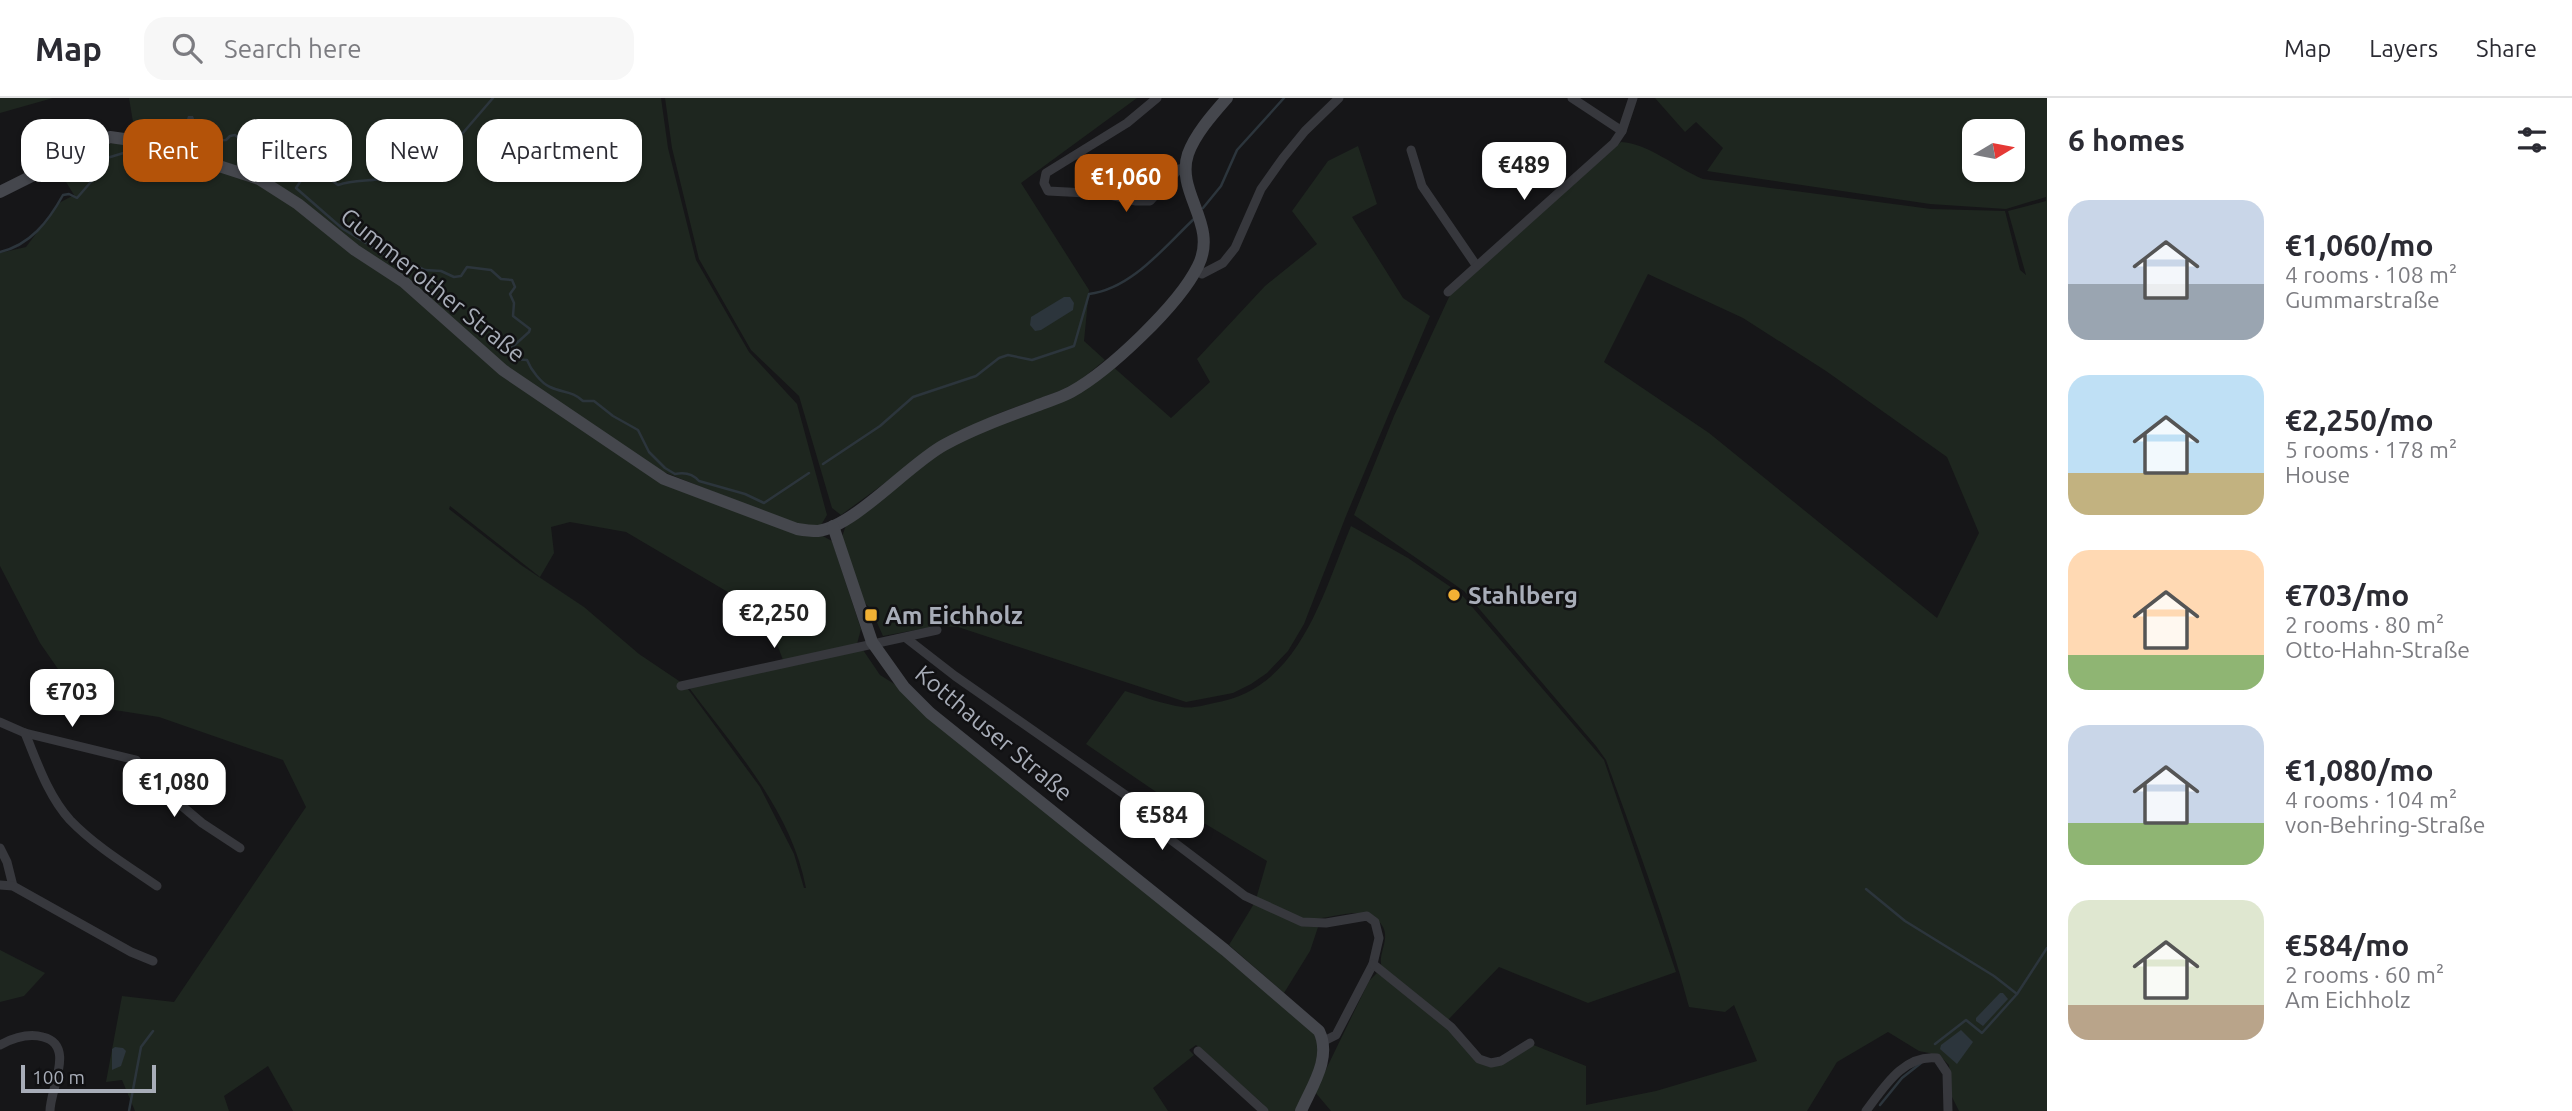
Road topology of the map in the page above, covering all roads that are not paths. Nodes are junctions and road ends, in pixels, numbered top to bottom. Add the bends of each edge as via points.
1 (1157, 98) edge
2 (1227, 98) edge
3 (1339, 98) edge
4 (1572, 98) edge
5 (1633, 98) edge
6 (1622, 131) junction
7 (1411, 150) dead end
8 (1186, 167) junction
9 (0, 192) edge
10 (1476, 265) junction
11 (1196, 271) junction
12 (1448, 292) dead end
13 (833, 526) junction
14 (937, 630) dead end
15 (906, 638) junction
16 (872, 642) junction
17 (681, 686) dead end
18 (0, 722) edge
19 (25, 733) junction
20 (0, 848) edge
21 (240, 849) dead end
22 (0, 885) edge
23 (13, 886) junction
24 (157, 886) dead end
25 (153, 961) dead end
26 (1373, 964) junction
27 (1324, 1041) junction
28 (1530, 1043) dead end
29 (0, 1045) edge
30 (1198, 1051) dead end
31 (50, 1111) edge
32 (1264, 1111) edge
33 (1301, 1111) edge
34 (1866, 1111) edge
35 (1948, 1111) edge

1 - 8 street via 1127,123 1046,173 1044,183 1048,191 1150,201
2 - 8 street via 1188,154
3 - 11 street via 1305,131 1261,189 1235,248 1223,263 1202,274
4 - 6 street
5 - 6 street
6 - 10 street via 1573,181
7 - 10 street via 1422,186
8 - 11 street via 1205,238
9 - 13 street, Gummerother Straße via 110,137 145,142 259,179 404,282 503,370 664,479 797,529 818,531
10 - 12 street
11 - 13 street via 1138,338 1084,384 942,445
13 - 16 street, Kotthauser Straße
14 - 15 street
15 - 16 street
15 - 26 street via 1135,801 1146,821 1245,896 1302,922 1367,916 1375,922 1379,938
16 - 17 street
16 - 27 street, Kotthauser Straße via 885,664 930,713 1225,950 1313,1024
18 - 19 street
19 - 21 street via 136,760 150,779
19 - 24 street via 43,778 69,819
20 - 23 street
22 - 23 street
23 - 25 street
26 - 27 street via 1336,1035
26 - 28 street via 1451,1027 1479,1059 1501,1061
27 - 33 street via 1321,1068
29 - 31 street via 34,1035 49,1038 59,1047 61,1059
30 - 32 street
34 - 35 street via 1889,1080 1918,1058 1930,1057 1944,1064 1947,1073

